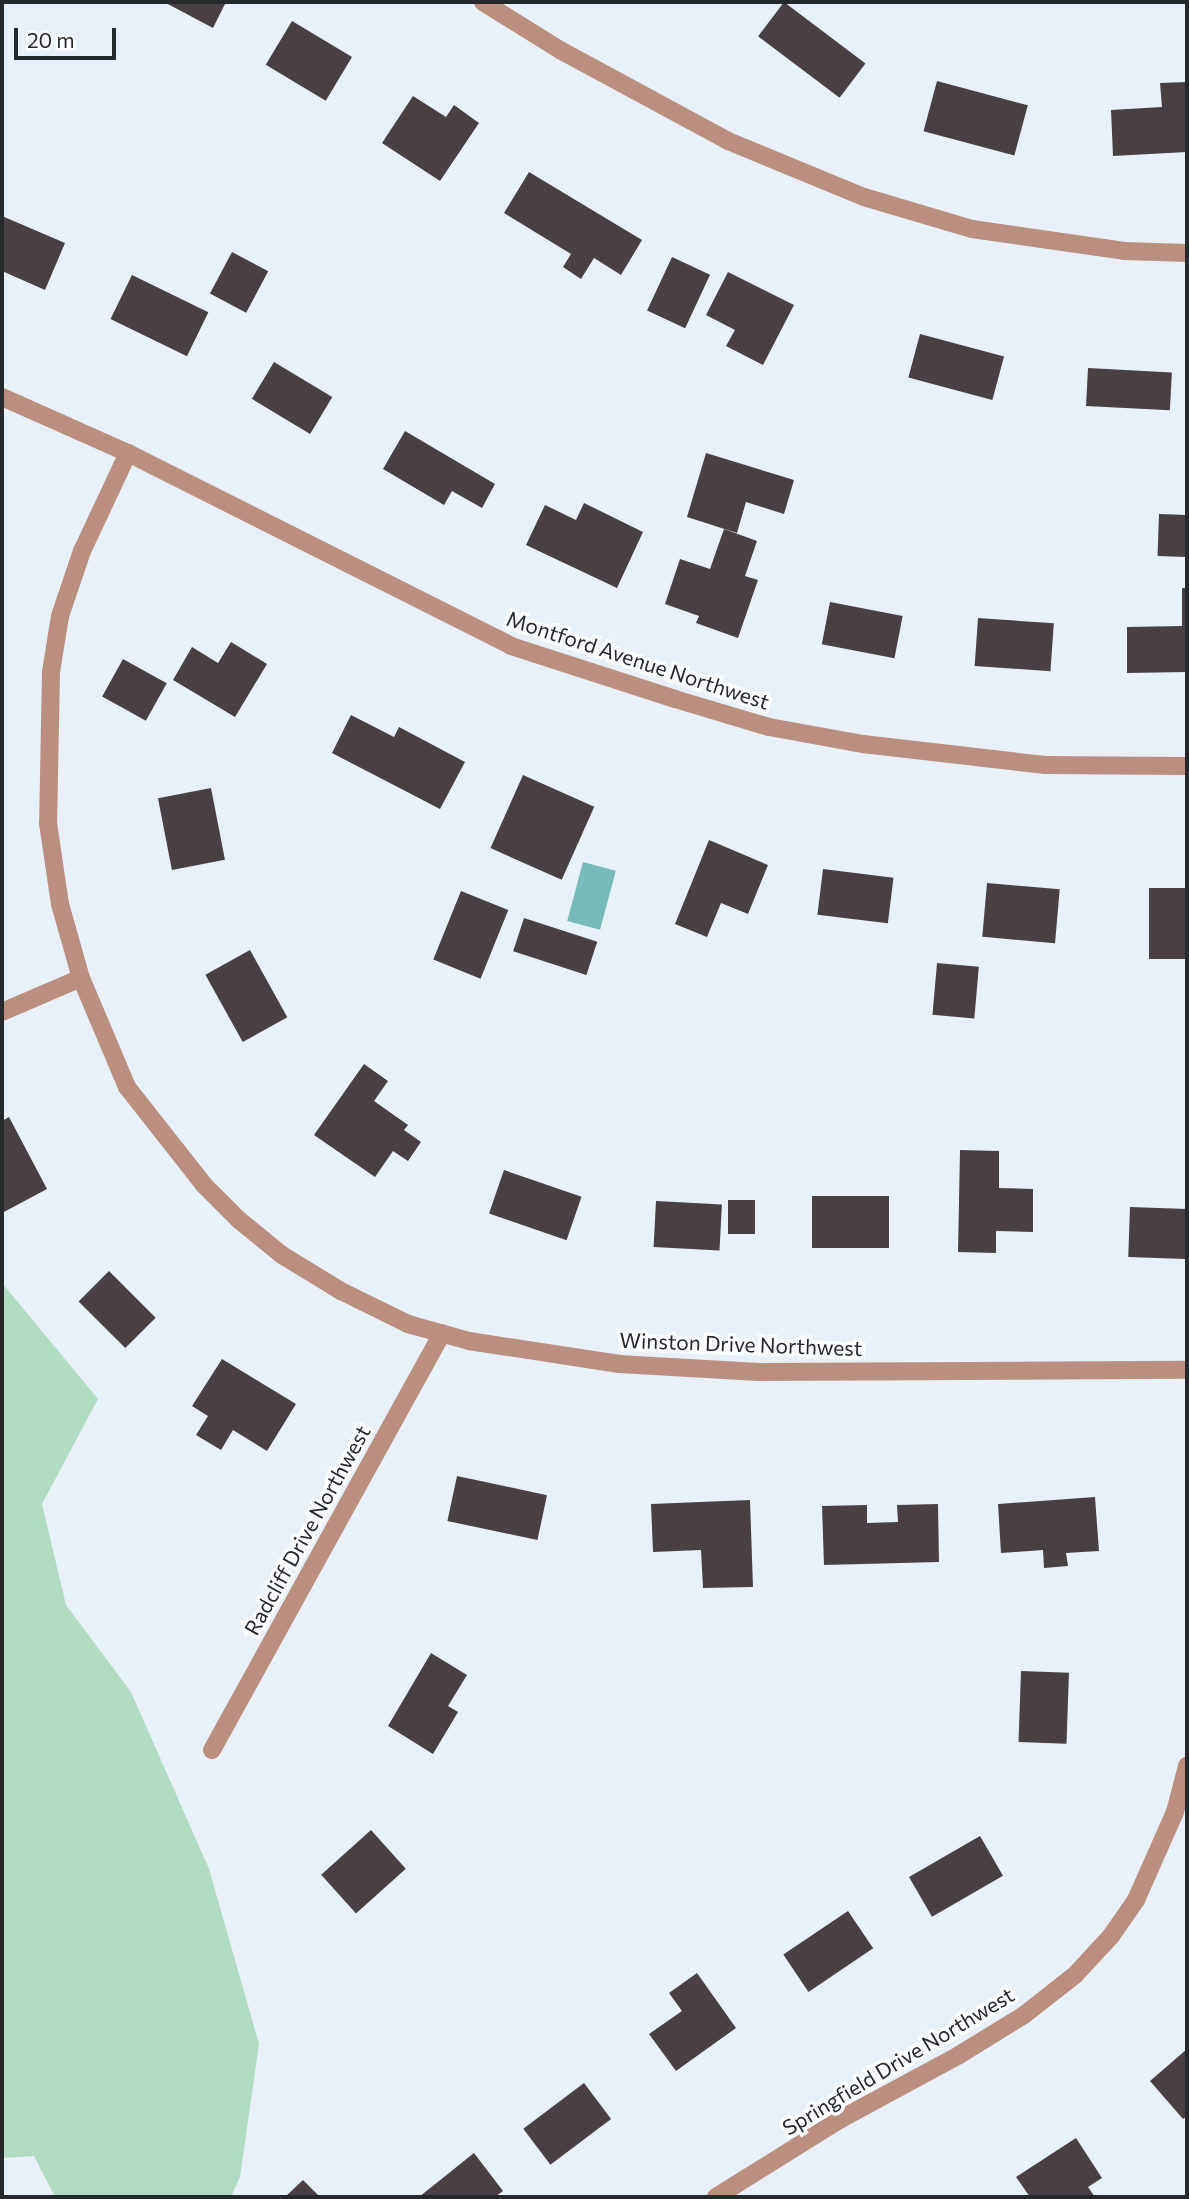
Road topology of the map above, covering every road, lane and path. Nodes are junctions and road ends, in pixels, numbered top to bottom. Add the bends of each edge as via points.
1 (483, 2) edge
2 (1187, 253) edge
3 (2, 397) edge
4 (128, 453) junction
5 (1187, 766) edge
6 (81, 978) junction
7 (2, 1012) edge
8 (442, 1333) junction
9 (1187, 1370) edge
10 (212, 1750) dead end
11 (1187, 1766) edge
12 (716, 2197) edge

1 - 2 street via 560,50 728,141 864,197 972,229 1124,251
3 - 4 street, Montford Avenue Northwest
4 - 5 street, Montford Avenue Northwest via 511,646 769,727 863,744 1045,765
4 - 6 street, Winston Drive Northwest via 82,551 60,617 51,672 48,823 60,904
6 - 7 street
6 - 8 street, Winston Drive Northwest via 127,1087 204,1185 239,1220 282,1255 341,1292 408,1324
8 - 9 street, Winston Drive Northwest via 619,1364 759,1372
8 - 10 street, Radcliff Drive Northwest
11 - 12 street, Springfield Drive Northwest via 1175,1812 1136,1900 1111,1936 1074,1975 1024,2015 839,2120

